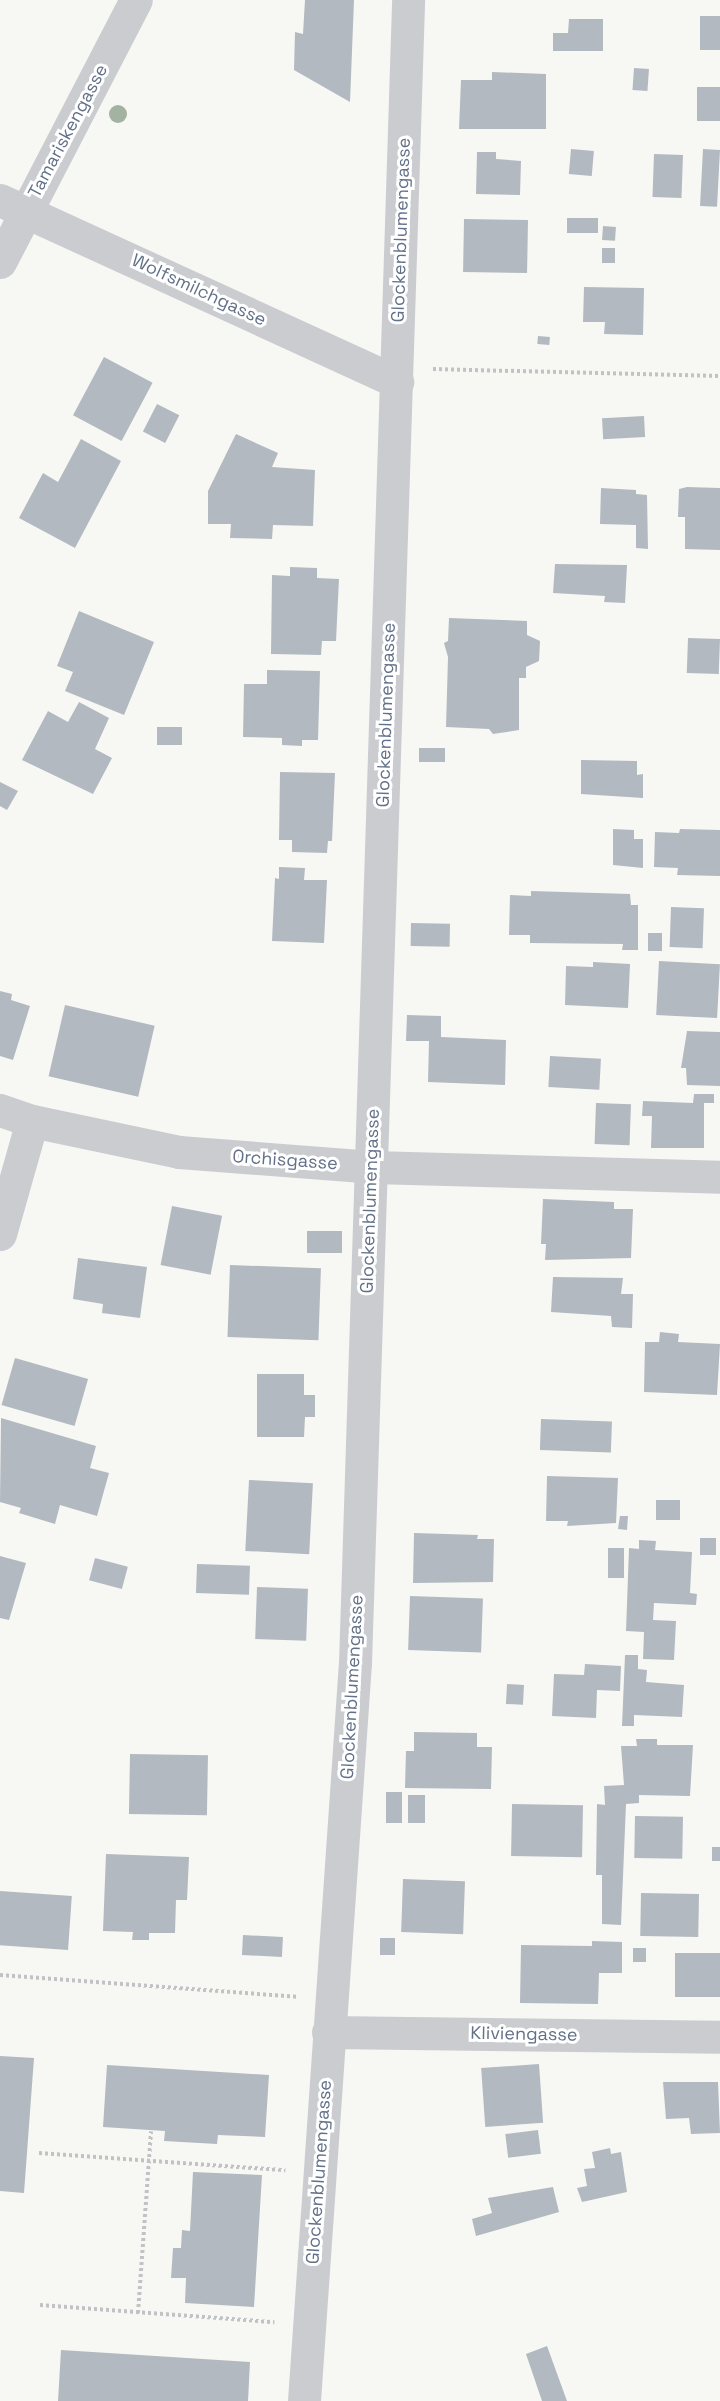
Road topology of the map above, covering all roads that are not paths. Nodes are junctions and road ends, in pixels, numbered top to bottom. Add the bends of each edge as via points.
1 (136, 0) edge
2 (408, 0) edge
3 (13, 205) edge
4 (0, 261) edge
5 (397, 375) junction
6 (0, 1110) edge
7 (32, 1121) junction
8 (372, 1167) junction
9 (720, 1177) edge
10 (0, 1234) edge
11 (328, 2032) junction
12 (720, 2037) edge
13 (304, 2401) edge

1 - 3 street, Tamariskengasse
2 - 5 street, Glockenblumengasse
3 - 4 street, Tamariskengasse
3 - 5 street, Wolfsmilchgasse
5 - 8 street, Glockenblumengasse
6 - 7 street, Orchisgasse
7 - 8 street, Orchisgasse via 179,1152
7 - 10 street
8 - 9 street, Orchisgasse
8 - 11 street, Glockenblumengasse via 354,1663
11 - 12 street, Kliviengasse
11 - 13 street, Glockenblumengasse

